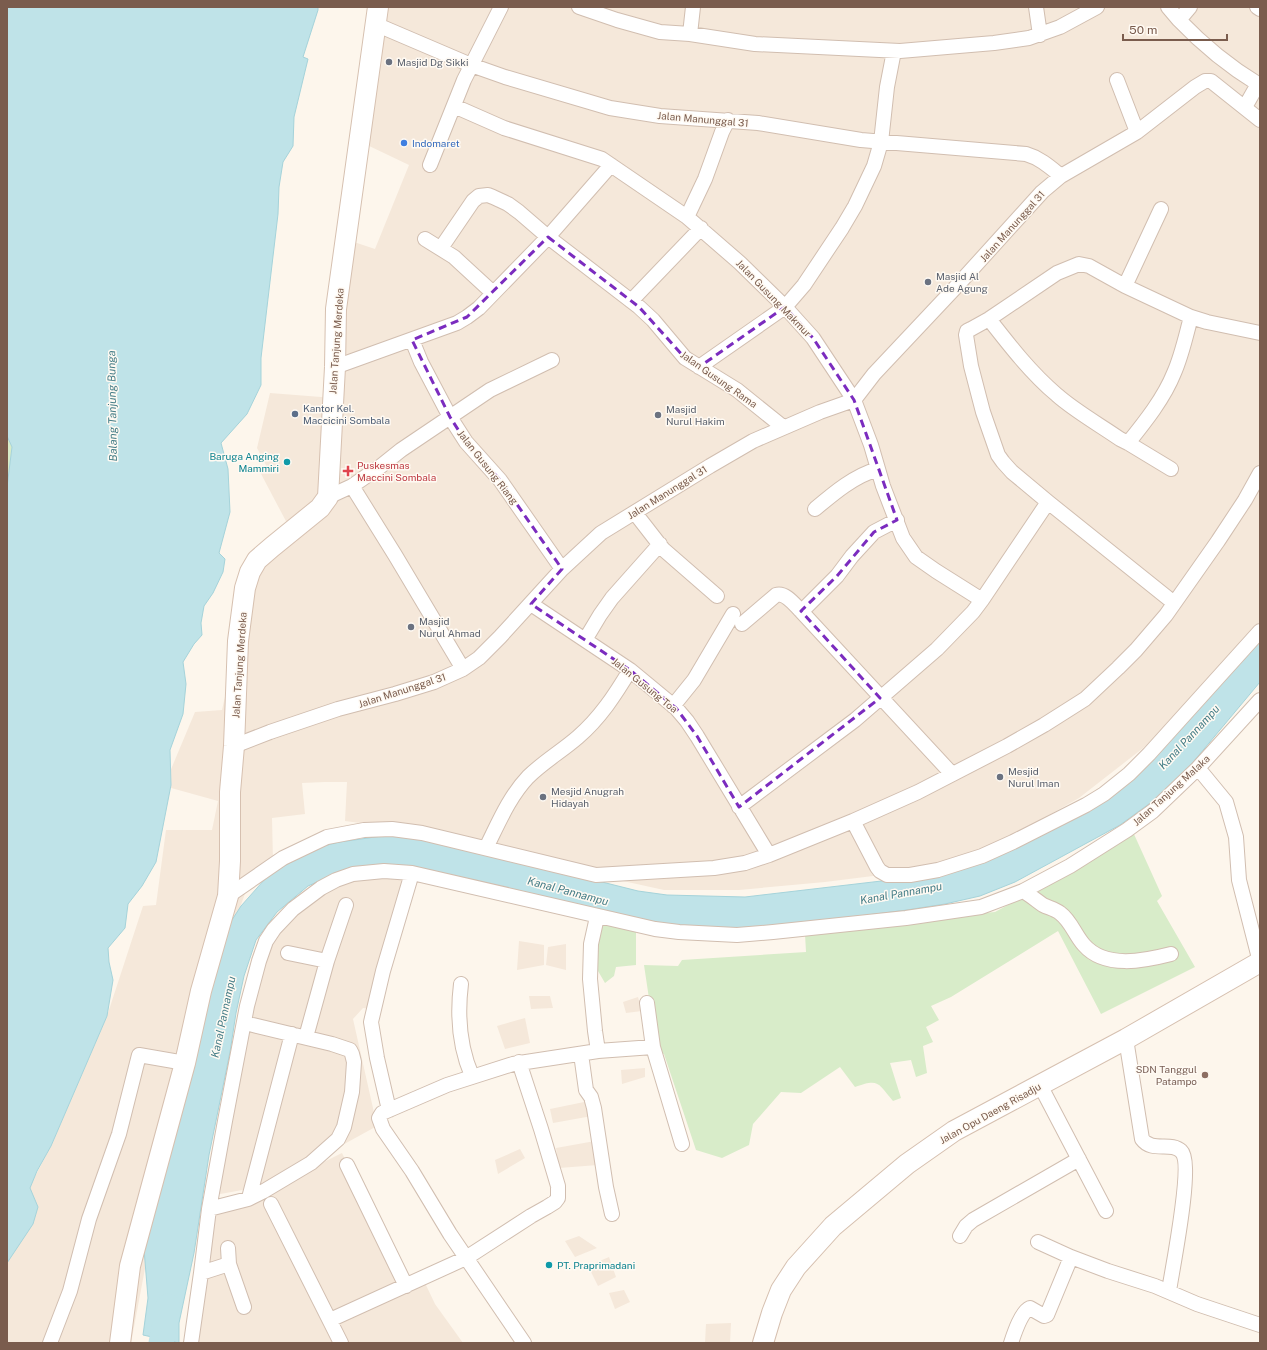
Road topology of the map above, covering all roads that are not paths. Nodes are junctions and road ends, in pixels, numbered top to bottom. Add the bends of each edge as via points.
1 (501, 7) edge
2 (579, 7) edge
3 (693, 7) edge
4 (1036, 7) edge
5 (1097, 7) edge
6 (1168, 7) edge
7 (1190, 7) edge
8 (1257, 7) edge
9 (1260, 9) edge
10 (376, 16) edge
11 (1179, 20) junction
12 (690, 34) junction
13 (1040, 35) junction
14 (894, 51) junction
15 (471, 65) junction
16 (1117, 80) dead end
17 (1259, 84) edge
18 (454, 106) junction
19 (1245, 107) junction
20 (728, 120) junction
21 (1260, 120) edge
22 (1136, 132) junction
23 (881, 142) junction
24 (430, 164) dead end
25 (611, 165) junction
26 (1061, 176) junction
27 (1161, 209) dead end
28 (687, 217) junction
29 (700, 228) junction
30 (548, 237) junction
31 (425, 239) dead end
32 (440, 248) junction
33 (1125, 286) junction
34 (493, 293) junction
35 (631, 301) junction
36 (785, 307) junction
37 (1191, 316) junction
38 (989, 320) junction
39 (1260, 333) edge
40 (412, 340) junction
41 (552, 360) dead end
42 (335, 367) junction
43 (699, 367) junction
44 (854, 400) junction
45 (450, 417) junction
46 (783, 427) junction
47 (1128, 443) junction
48 (878, 469) junction
49 (1171, 469) dead end
50 (1260, 473) edge
51 (352, 486) junction
52 (328, 497) junction
53 (1048, 502) junction
54 (815, 509) dead end
55 (635, 512) junction
56 (897, 520) junction
57 (660, 544) junction
58 (562, 569) junction
59 (716, 596) dead end
60 (982, 600) junction
61 (1174, 603) junction
62 (530, 604) junction
63 (800, 610) junction
64 (1260, 631) edge
65 (585, 640) junction
66 (463, 669) junction
67 (630, 670) junction
68 (880, 698) junction
69 (1260, 700) edge
70 (673, 706) junction
71 (234, 746) junction
72 (1198, 768) junction
73 (952, 774) junction
74 (739, 807) junction
75 (853, 821) junction
76 (486, 848) junction
77 (769, 855) junction
78 (412, 873) junction
79 (1023, 891) junction
80 (228, 896) junction
81 (346, 905) dead end
82 (597, 917) junction
83 (288, 953) dead end
84 (1171, 954) dead end
85 (327, 961) junction
86 (1260, 962) edge
87 (461, 984) dead end
88 (647, 1003) dead end
89 (253, 1025) dead end
90 (292, 1034) junction
91 (306, 1038) junction
92 (1126, 1039) junction
93 (653, 1046) junction
94 (598, 1051) junction
95 (581, 1054) junction
96 (519, 1062) junction
97 (185, 1063) junction
98 (472, 1076) junction
99 (1040, 1085) junction
100 (389, 1110) junction
101 (682, 1144) dead end
102 (1079, 1160) junction
103 (346, 1165) dead end
104 (249, 1198) junction
105 (271, 1204) dead end
106 (209, 1209) junction
107 (1106, 1211) dead end
108 (612, 1214) dead end
109 (960, 1236) dead end
110 (1038, 1242) dead end
111 (228, 1248) dead end
112 (1071, 1257) junction
113 (466, 1258) junction
114 (229, 1264) junction
115 (201, 1273) junction
116 (406, 1286) junction
117 (1169, 1291) junction
118 (244, 1307) dead end
119 (330, 1320) junction
120 (1260, 1325) edge
121 (50, 1343) edge
122 (120, 1343) edge
123 (190, 1343) edge
124 (341, 1343) edge
125 (524, 1343) edge
126 (763, 1343) edge
127 (1011, 1343) edge

1 - 15 street
2 - 12 street via 660,32
3 - 12 street
4 - 13 street
5 - 13 street
6 - 11 street
7 - 11 street
8 - 9 street
10 - 15 street, Jalan Manunggal 31
10 - 42 street, Jalan Tanjung Merdeka via 336,309
11 - 17 street via 1234,68
12 - 14 street via 756,44
13 - 14 street via 994,43
14 - 23 street
15 - 18 street
15 - 20 street, Jalan Manunggal 31 via 610,108 660,116
16 - 22 street
17 - 19 street
18 - 24 street
18 - 25 street, Jalan Gusung Makmur via 504,128 595,157
19 - 21 street, Jalan Manunggal 31
19 - 22 street, Jalan Manunggal 31 via 1211,81 1205,81
20 - 23 street, Jalan Manunggal 31
20 - 28 street
22 - 26 street, Jalan Manunggal 31
23 - 26 street, Jalan Manunggal 31 via 1026,154 1044,162
23 - 36 street via 874,166 855,206 827,252
25 - 28 street, Jalan Gusung Makmur
25 - 30 street
26 - 44 street, Jalan Manunggal 31 via 1020,214 874,374
27 - 33 street
28 - 29 street, Jalan Gusung Makmur
29 - 35 street
29 - 36 street, Jalan Gusung Makmur
30 - 32 street, Jalan Gusung Rama via 508,204 493,197 479,196
30 - 34 street
30 - 35 street, Jalan Gusung Rama
31 - 32 street
32 - 34 street via 454,257
33 - 37 street
33 - 38 street via 1088,266 1076,265 1057,273
34 - 40 street via 479,308 457,323
35 - 43 street, Jalan Gusung Rama via 653,320 685,358
36 - 43 street
36 - 44 street, Jalan Gusung Makmur via 813,338
37 - 39 street
37 - 47 street via 1173,375 1150,414
38 - 47 street via 1058,396
38 - 53 street via 970,329 966,335 983,412 998,455 1003,462
40 - 42 street
40 - 45 street, Jalan Gusung Riang
41 - 45 street via 490,390
42 - 52 street, Jalan Tanjung Merdeka
43 - 46 street, Jalan Gusung Rama via 745,396
44 - 46 street, Jalan Manunggal 31
44 - 48 street, Jalan Gusung Makmur
45 - 51 street
45 - 58 street, Jalan Gusung Riang via 466,442 500,480
46 - 55 street, Jalan Manunggal 31 via 753,441
47 - 49 street
48 - 54 street via 853,481
48 - 56 street, Jalan Gusung Makmur
50 - 61 street via 1218,541
51 - 52 street
51 - 66 street
52 - 71 street, Jalan Tanjung Merdeka via 320,508 258,560 250,572 245,588 238,641
53 - 60 street
53 - 61 street
55 - 57 street
55 - 58 street, Jalan Manunggal 31 via 602,533
56 - 60 street, Jalan Gusung Makmur via 903,538 916,557
56 - 63 street via 874,532 838,576 802,611
57 - 59 street
57 - 65 street via 612,598
58 - 62 street, Jalan Manunggal 31
60 - 68 street via 936,649
61 - 73 street via 1136,650 1085,699 1044,725
62 - 65 street, Jalan Gusung Toa
62 - 66 street, Jalan Manunggal 31 via 479,658
63 - 68 street
63 - 70 street via 786,597 778,594 738,619
64 - 75 street via 1149,754 1118,784 1086,805 1013,842 982,856 938,870 910,875 888,875 880,872
65 - 67 street, Jalan Gusung Toa
66 - 71 street, Jalan Manunggal 31 via 434,682 338,709
67 - 70 street, Jalan Gusung Toa
67 - 76 street via 596,720 540,766 517,790
68 - 73 street
68 - 74 street via 855,720
69 - 72 street, Jalan Tanjung Malaka
70 - 74 street, Jalan Gusung Toa via 691,726
71 - 80 street, Jalan Tanjung Merdeka via 230,792
72 - 79 street, Jalan Tanjung Malaka via 1127,830 1070,866
72 - 86 street via 1226,802 1236,837 1239,880
73 - 75 street
74 - 77 street, Jalan Gusung Toa
75 - 77 street
76 - 77 street via 596,876 714,868 745,863
76 - 80 street via 422,833 392,829 364,830 327,837 283,858
78 - 82 street, Jalan Tanjung Malaka
78 - 100 street via 370,1022
78 - 106 street, Jalan Tanjung Malaka via 384,871 353,874 336,880 293,909 266,941 247,1006
79 - 82 street, Jalan Tanjung Malaka via 981,907 952,912 744,934 679,932
79 - 84 street via 1060,912 1084,945 1113,961 1145,961
80 - 97 street, Jalan Tanjung Merdeka via 201,991
81 - 85 street
82 - 94 street via 591,944 590,979
83 - 85 street
85 - 91 street
86 - 92 street, Jalan Opu Daeng Risadju
87 - 98 street via 458,1013 460,1038
88 - 93 street
89 - 90 street
90 - 91 street
90 - 104 street
91 - 104 street via 347,1048 352,1054 352,1092 344,1127 338,1139 311,1163 264,1192
92 - 99 street, Jalan Opu Daeng Risadju
92 - 117 street via 1142,1139 1147,1145 1179,1149 1185,1156 1179,1227
93 - 94 street
93 - 101 street
94 - 95 street
95 - 96 street
95 - 108 street via 586,1090 594,1108
96 - 98 street
96 - 113 street via 558,1186 558,1198
97 - 121 street via 139,1055 119,1134 89,1219 70,1291
97 - 122 street, Jalan Tanjung Merdeka via 130,1266
98 - 100 street
99 - 102 street
99 - 126 street, Jalan Opu Daeng Risadju via 954,1131 907,1164 833,1226 796,1267 781,1290
100 - 113 street via 382,1113 379,1118 383,1129
102 - 107 street
102 - 109 street via 973,1220
103 - 116 street
104 - 106 street
105 - 119 street
106 - 115 street, Jalan Tanjung Malaka
110 - 112 street
111 - 114 street
112 - 117 street
112 - 127 street via 1047,1315 1044,1316 1030,1308 1027,1310
113 - 116 street
113 - 125 street
114 - 115 street
114 - 118 street
115 - 123 street, Jalan Tanjung Malaka
116 - 119 street
117 - 120 street via 1197,1304
119 - 124 street

